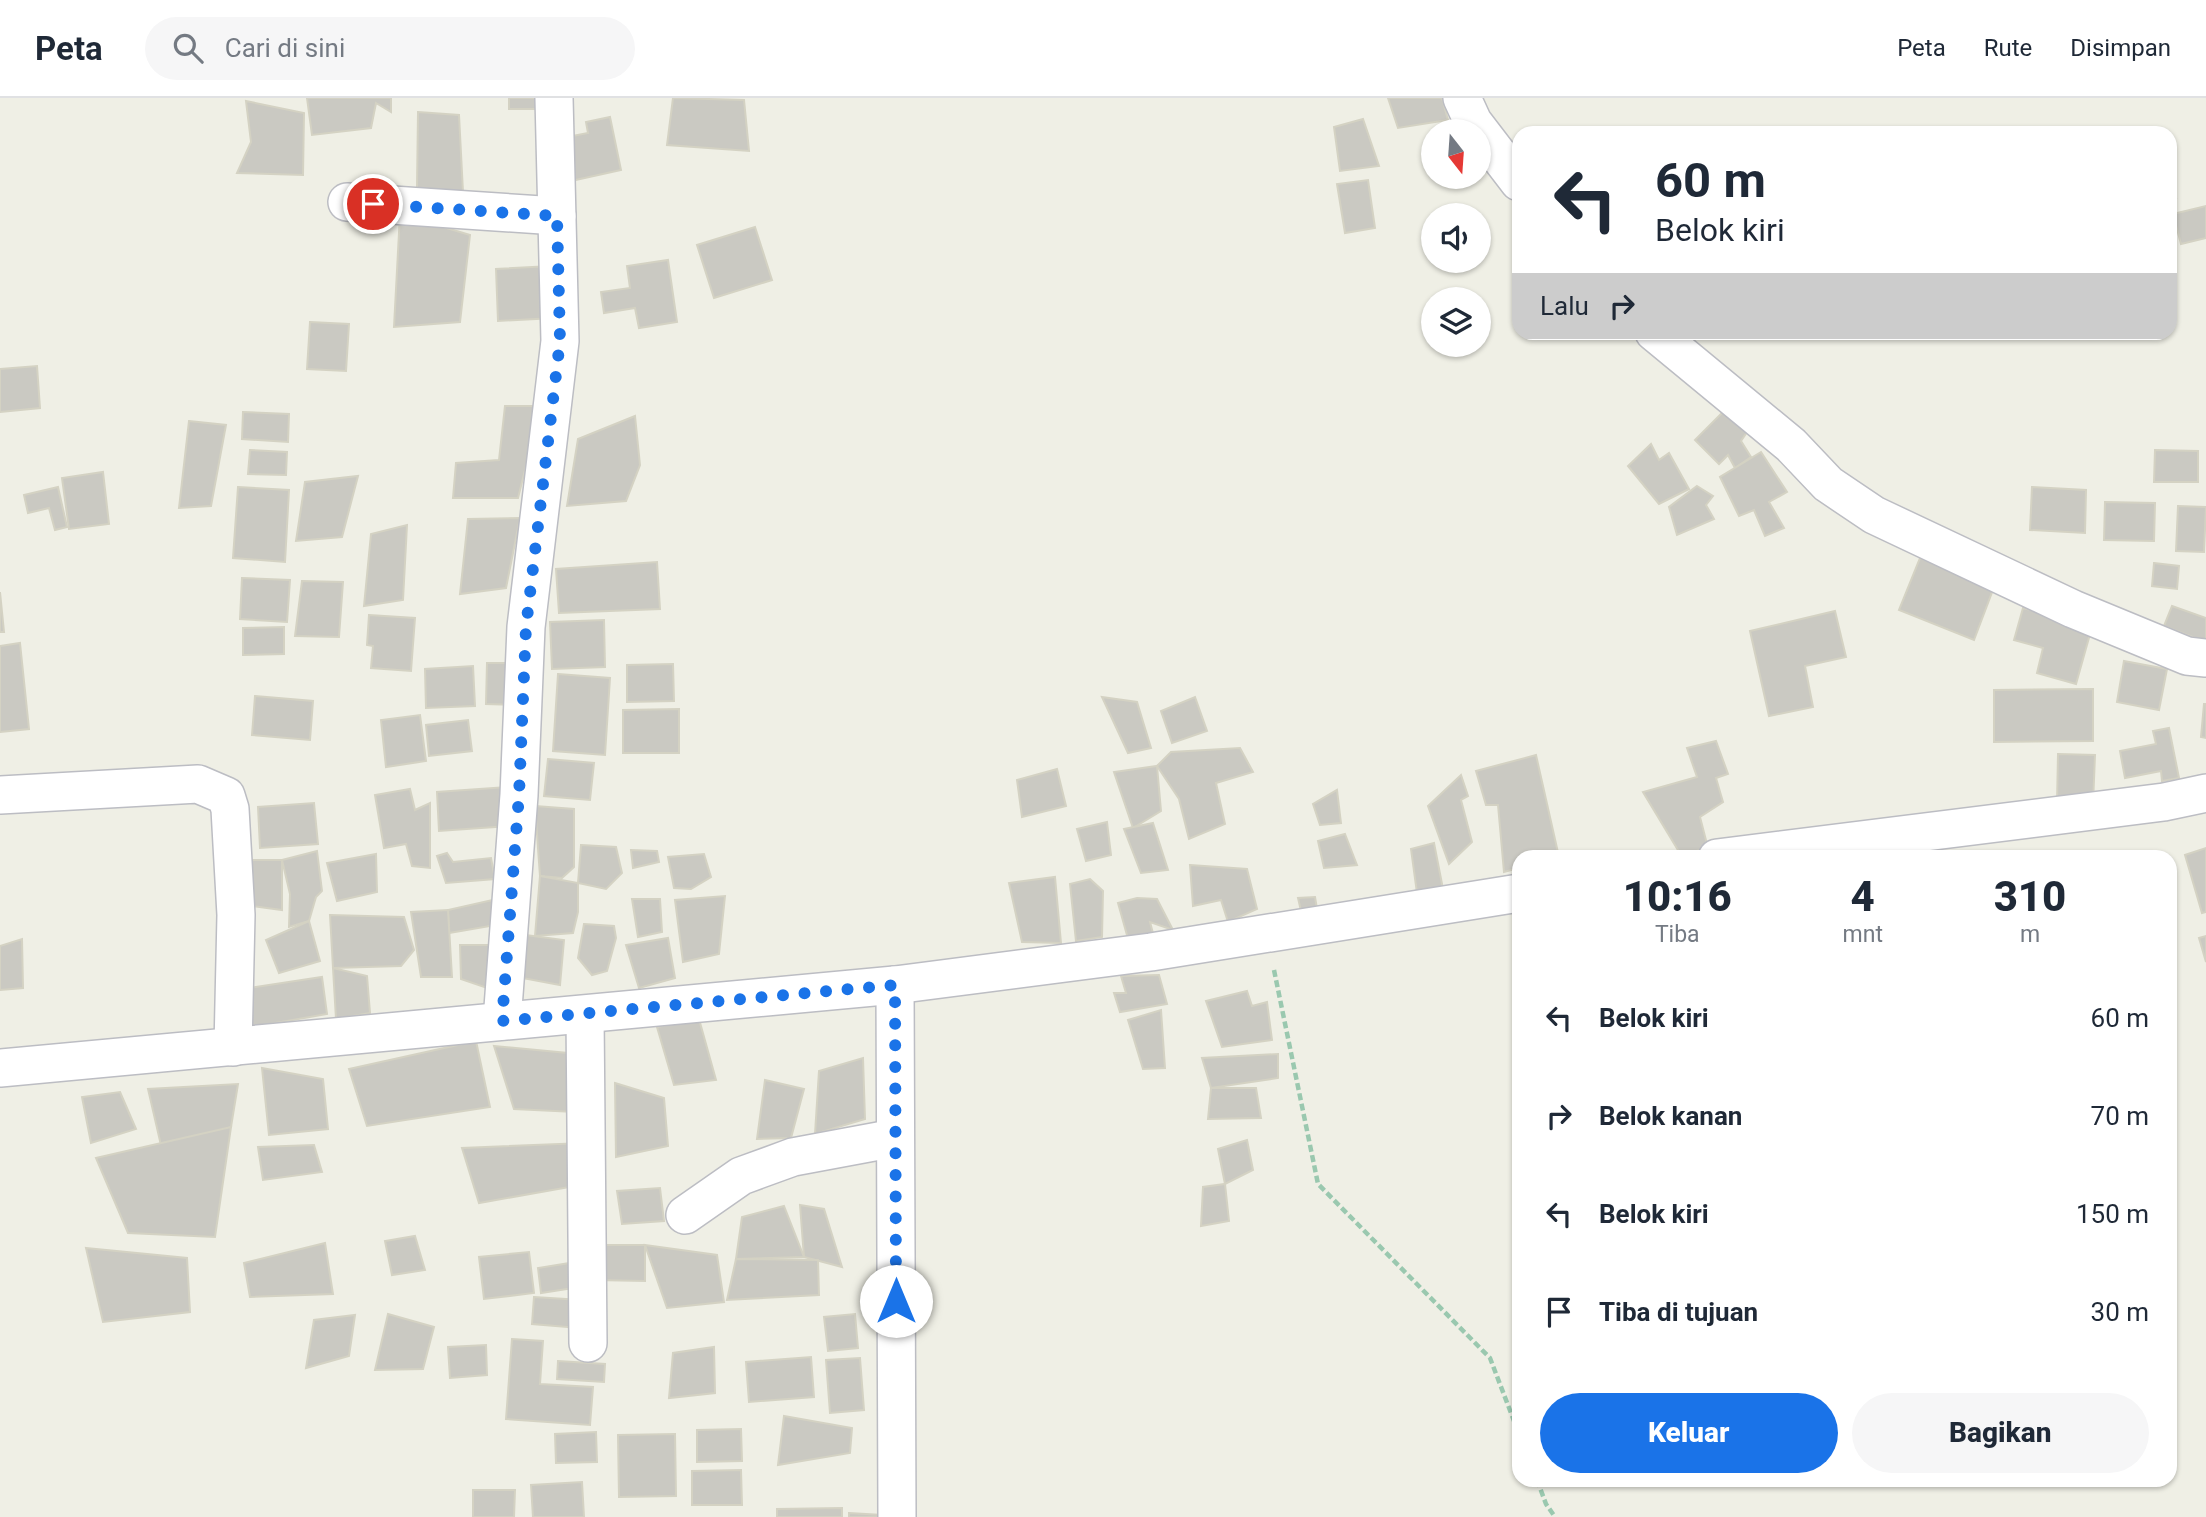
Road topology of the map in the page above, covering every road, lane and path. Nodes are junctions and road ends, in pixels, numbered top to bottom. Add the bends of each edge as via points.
1 (554, 98) edge
2 (1462, 98) edge
3 (1512, 173) edge
4 (347, 202) dead end
5 (557, 216) junction
6 (1664, 340) edge
7 (2206, 658) edge
8 (2206, 793) edge
9 (0, 795) edge
10 (1781, 850) edge
11 (1512, 894) edge
12 (1266, 934) junction
13 (895, 985) junction
14 (585, 1015) junction
15 (502, 1021) junction
16 (233, 1047) junction
17 (0, 1068) edge
18 (895, 1138) junction
19 (685, 1215) dead end
20 (588, 1343) dead end
21 (1512, 1416) edge
22 (1540, 1487) edge
23 (897, 1517) edge
24 (1555, 1517) edge

1 - 5 street
2 - 3 street via 1473,122
4 - 5 street
5 - 15 street via 560,341 526,627
6 - 7 street via 1791,445 1828,484 1874,515 2086,614 2187,656
8 - 10 street
9 - 16 street via 198,784 226,796 236,915
11 - 12 street
12 - 13 street
12 - 21 path via 1318,1184 1490,1358
13 - 14 street
13 - 18 street
14 - 15 street
14 - 20 street
15 - 16 street
16 - 17 street
18 - 19 street via 793,1157 741,1176
18 - 23 street
22 - 24 path

